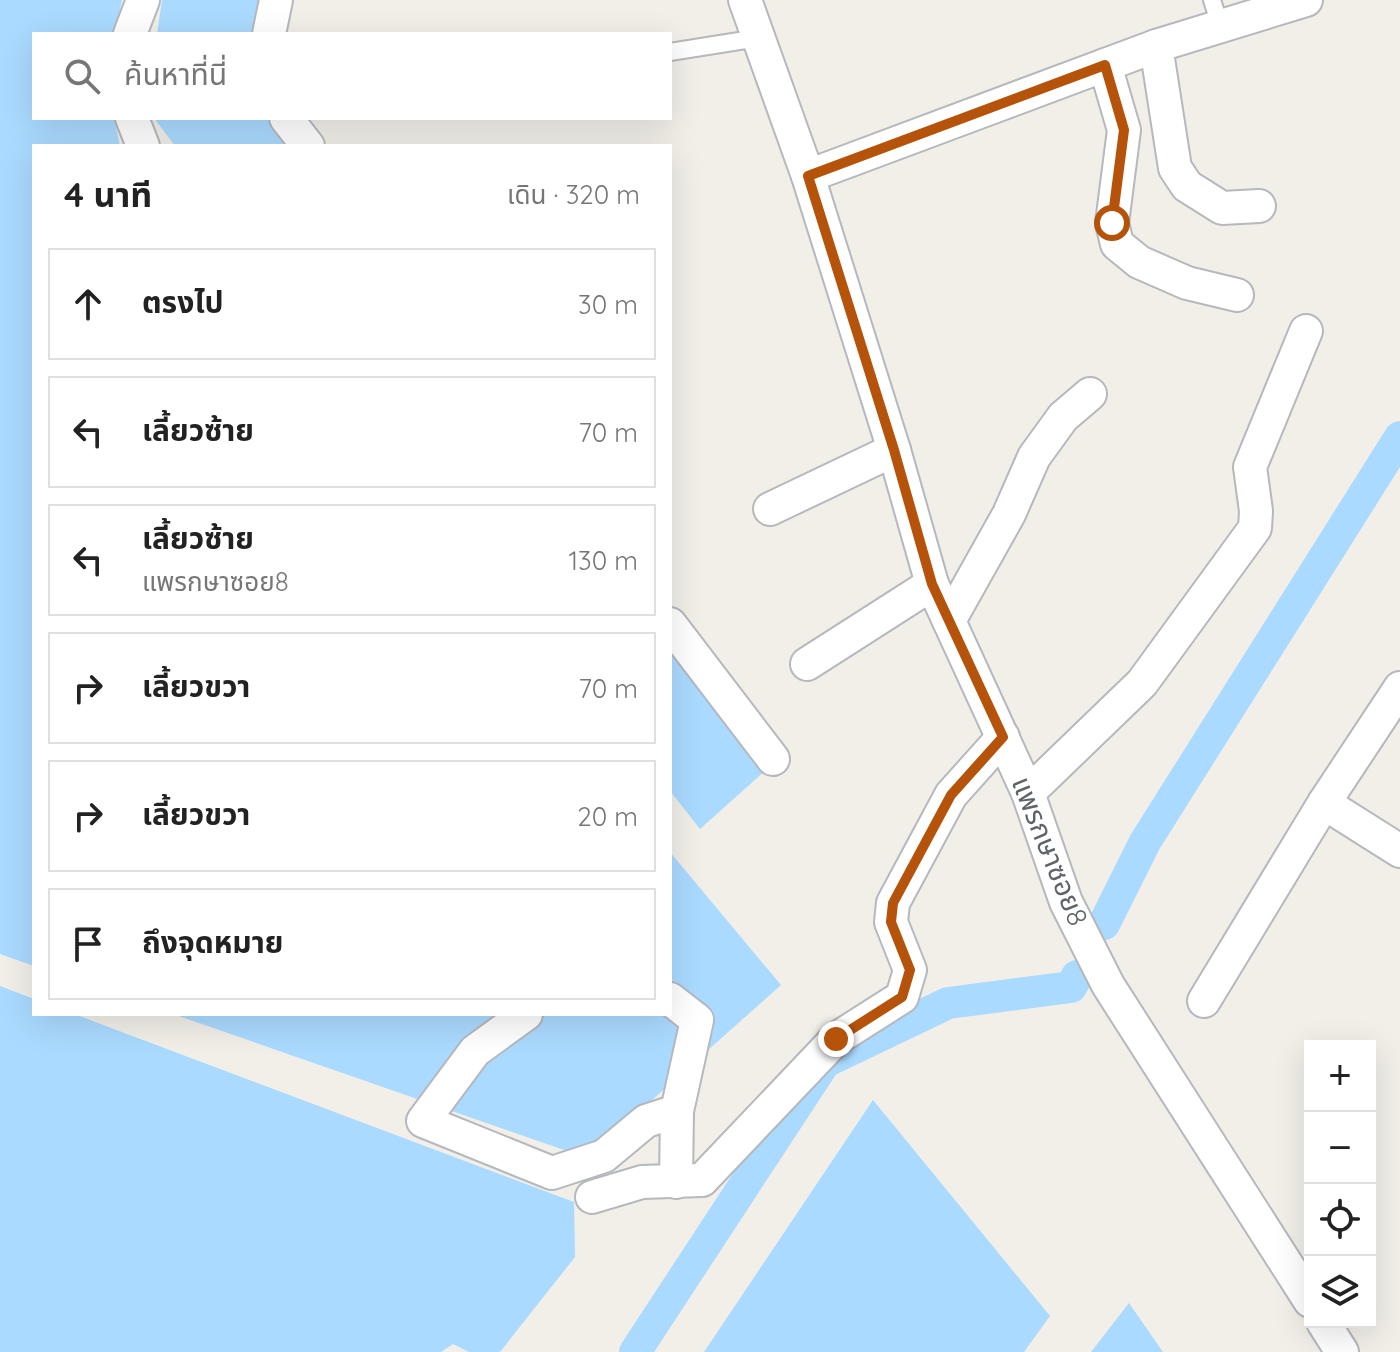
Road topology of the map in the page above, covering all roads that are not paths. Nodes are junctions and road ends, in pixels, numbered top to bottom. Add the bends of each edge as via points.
1 (143, 0) edge
2 (276, 0) edge
3 (745, 0) edge
4 (1306, 0) edge
5 (1216, 14) edge
6 (131, 32) edge
7 (269, 32) edge
8 (758, 38) junction
9 (1156, 46) junction
10 (672, 52) edge
11 (1105, 65) junction
12 (133, 120) edge
13 (288, 120) edge
14 (142, 144) edge
15 (306, 144) edge
16 (808, 176) junction
17 (1259, 206) dead end
18 (1237, 295) dead end
19 (1306, 331) dead end
20 (1090, 394) dead end
21 (894, 450) junction
22 (770, 509) dead end
23 (932, 584) junction
24 (949, 621) junction
25 (672, 627) edge
26 (807, 664) dead end
27 (1400, 688) edge
28 (1003, 737) junction
29 (773, 759) dead end
30 (1028, 793) junction
31 (1324, 803) junction
32 (1400, 851) edge
33 (672, 1001) edge
34 (1204, 1001) dead end
35 (523, 1016) edge
36 (677, 1111) junction
37 (676, 1182) junction
38 (592, 1197) dead end
39 (1304, 1292) edge
40 (1327, 1328) edge
41 (1342, 1352) edge

1 - 6 street
2 - 7 street
3 - 8 street, แพรกษาซอย8
4 - 5 street
5 - 9 street
8 - 10 lane
8 - 16 street, แพรกษาซอย8
9 - 11 street
9 - 17 street via 1175,168 1187,186 1222,208
11 - 16 street
11 - 18 street via 1124,130 1112,223 1117,244 1139,262 1187,283
12 - 14 street
13 - 15 street
16 - 21 street, แพรกษาซอย8
19 - 30 street via 1250,467 1255,528 1142,683
20 - 24 street via 1063,417 1034,457 1009,514
21 - 22 street
21 - 23 street, แพรกษาซอย8
23 - 24 street, แพรกษาซอย8
23 - 26 street
24 - 28 street, แพรกษาซอย8
25 - 29 street
27 - 31 street
28 - 30 street, แพรกษาซอย8
28 - 37 street via 951,795 893,903 891,922 910,970 902,997 836,1039 702,1180
30 - 39 street, แพรกษาซอย8 via 1066,902 1108,985
31 - 32 street
31 - 34 street
33 - 36 street via 697,1020
35 - 36 street via 475,1051 423,1121 552,1173 604,1156 646,1121
36 - 37 street
37 - 38 street via 642,1182
40 - 41 street

